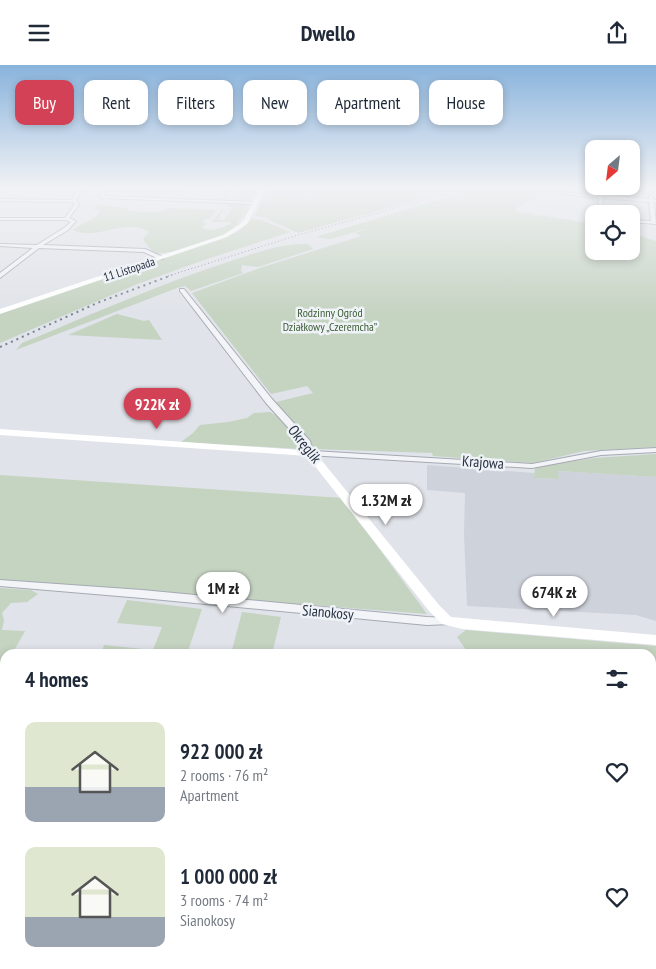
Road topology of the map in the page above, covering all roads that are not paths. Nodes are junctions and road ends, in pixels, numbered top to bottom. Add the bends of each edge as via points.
1 (63, 230) edge
2 (235, 230) edge
3 (0, 245) edge
4 (38, 246) junction
5 (162, 258) junction
6 (0, 276) edge
7 (182, 289) dead end
8 (0, 312) edge
9 (0, 432) edge
10 (656, 450) edge
11 (310, 453) junction
12 (0, 583) edge
13 (447, 621) junction
14 (656, 640) edge

1 - 4 street
2 - 5 street, 11 Listopada
3 - 4 street
4 - 5 street via 145,251
4 - 6 street
5 - 8 street, 11 Listopada
7 - 11 street, Okręglik via 269,401 307,443
9 - 11 street
10 - 11 street, Krajowa via 602,453 532,466
11 - 13 street, Okręglik
12 - 13 street, Sianokosy
13 - 14 street, Sianokosy

